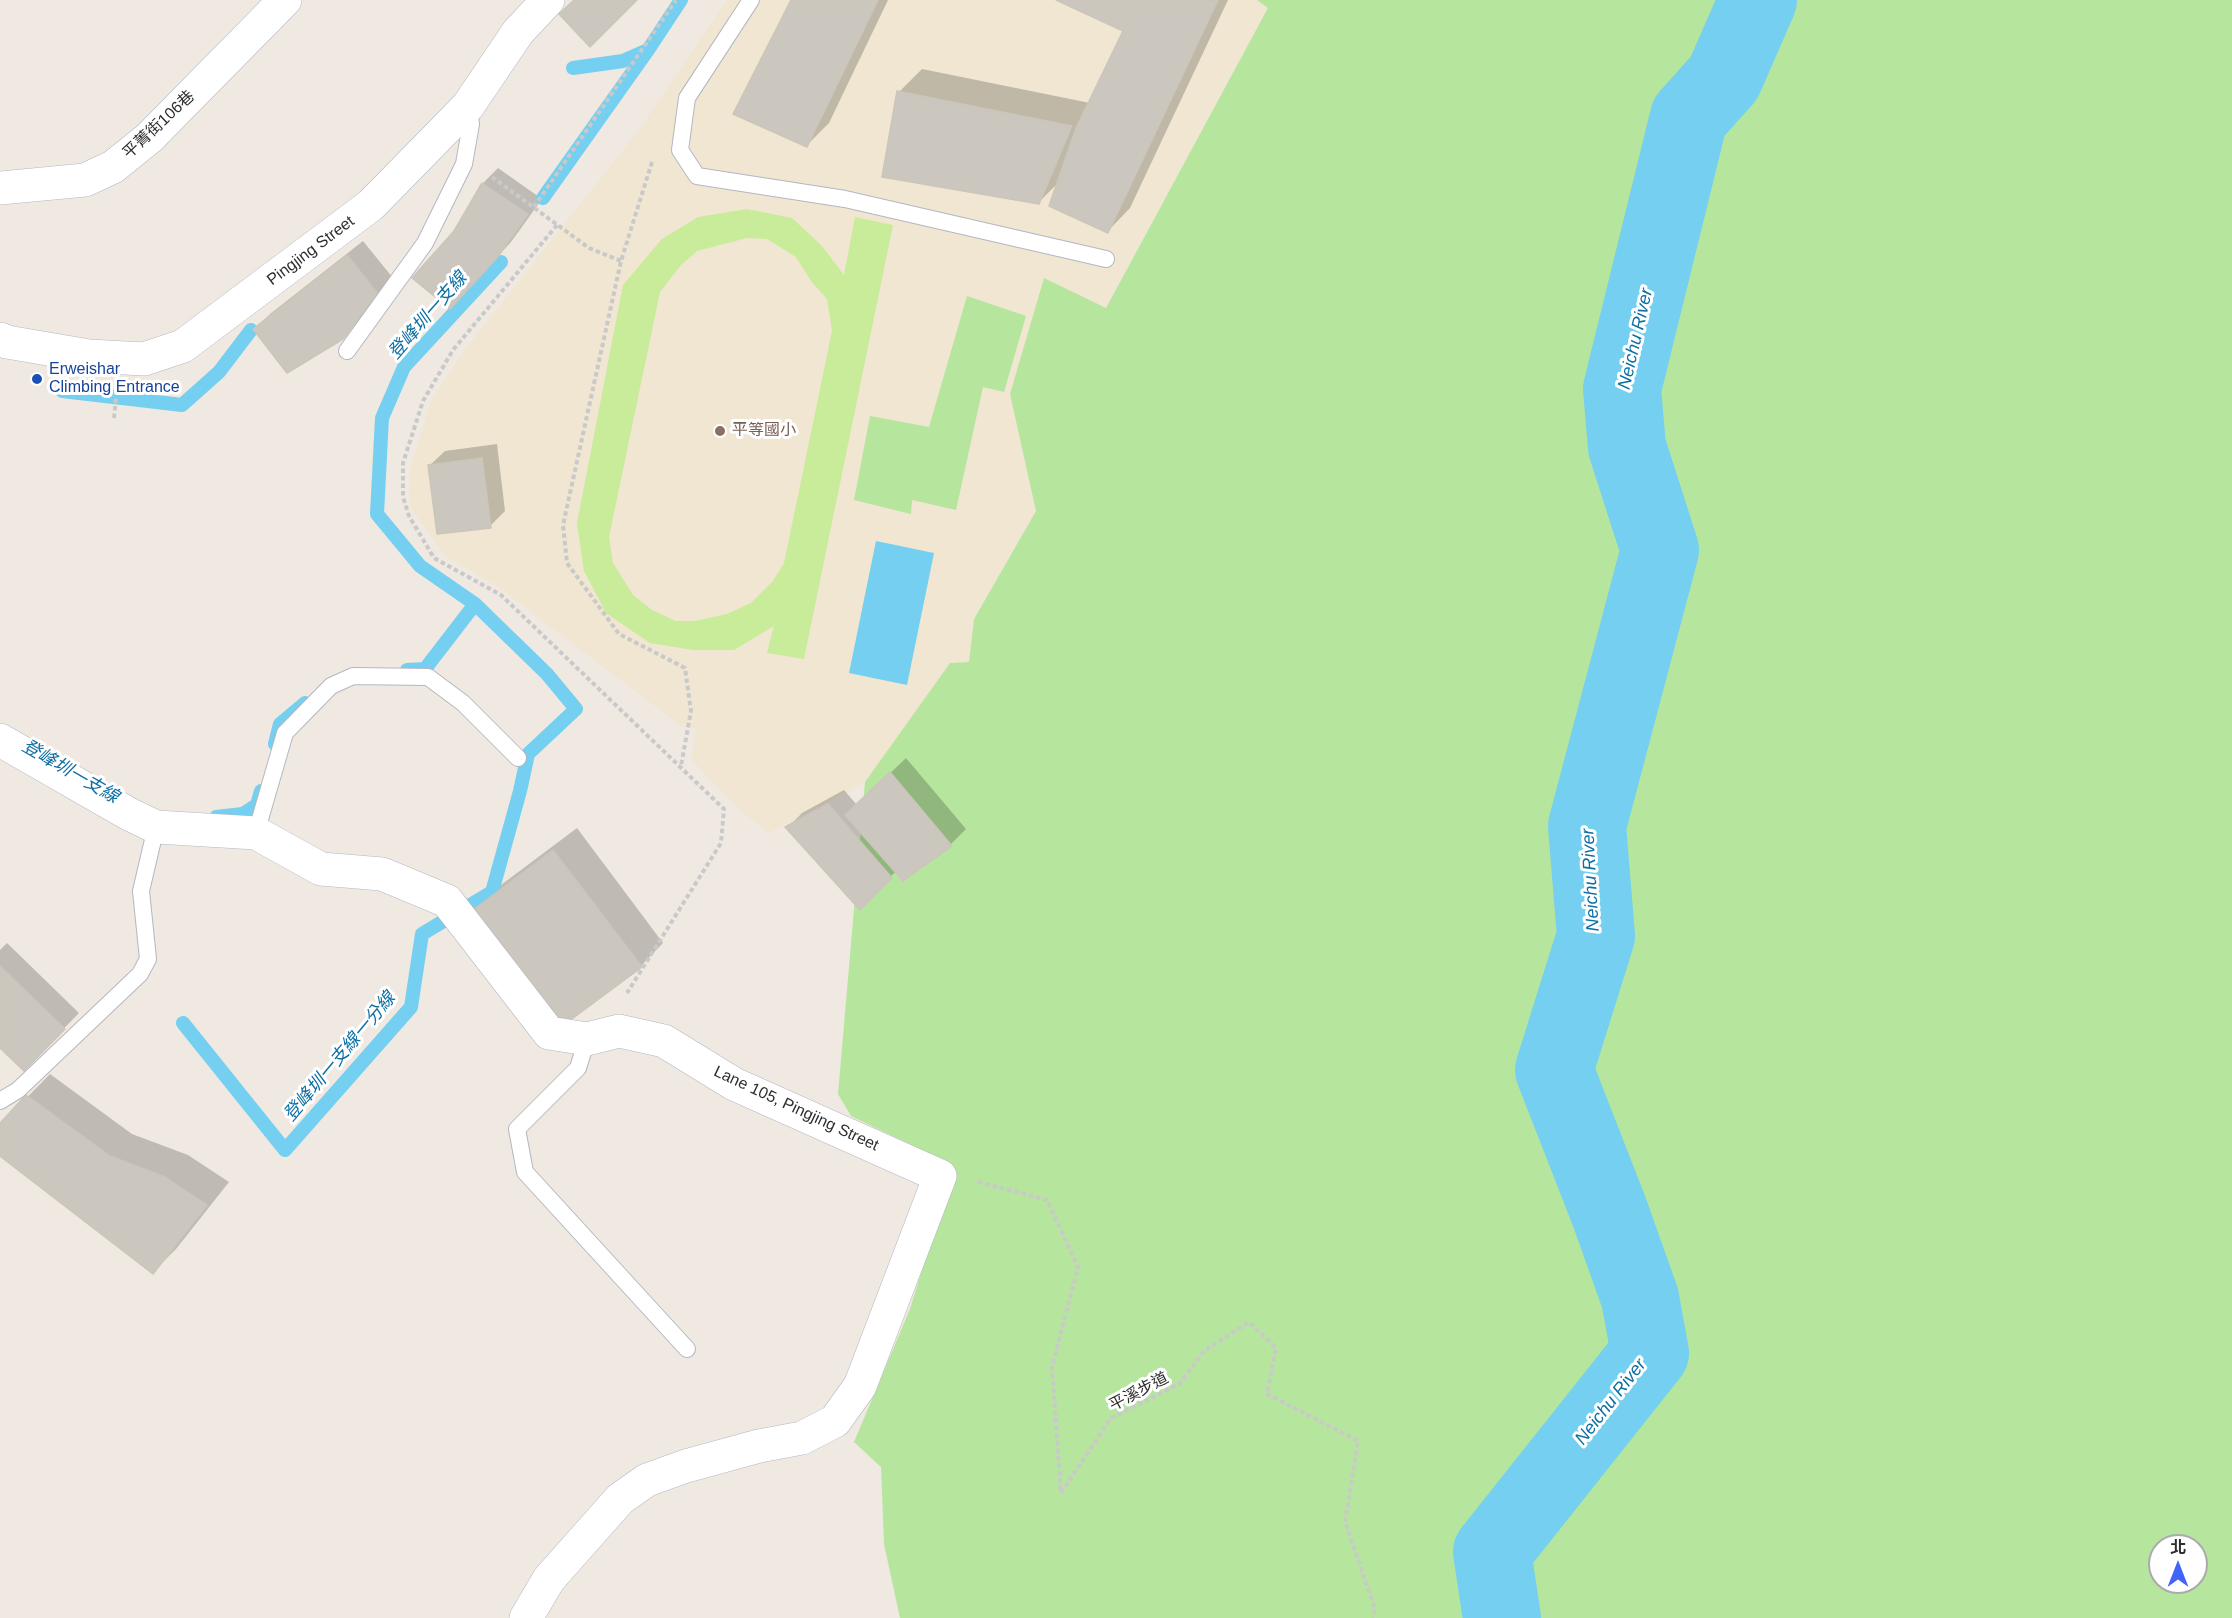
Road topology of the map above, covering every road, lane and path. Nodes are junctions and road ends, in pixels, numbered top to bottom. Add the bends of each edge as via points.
1 (285, 0) edge
2 (548, 0) edge
3 (676, 0) edge
4 (751, 0) edge
5 (470, 115) junction
6 (655, 151) dead end
7 (0, 188) edge
8 (534, 207) junction
9 (557, 225) junction
10 (1106, 259) dead end
11 (621, 261) junction
12 (2, 345) edge
13 (347, 351) dead end
14 (0, 740) edge
15 (518, 758) dead end
16 (681, 766) junction
17 (156, 827) junction
18 (255, 833) junction
19 (619, 1031) junction
20 (587, 1039) junction
21 (0, 1101) edge
22 (940, 1176) junction
23 (687, 1349) dead end
24 (526, 1618) edge
25 (1373, 1618) edge

1 - 7 street, 平菁街106巷 via 149,138 113,167 85,180
2 - 5 street, Pingjing Street via 518,32
3 - 8 path
4 - 10 lane via 687,98 680,150 697,176 845,199
5 - 8 path via 485,172
5 - 12 street, Pingjing Street via 371,205 183,346 144,359
5 - 13 lane via 464,164 425,243
6 - 11 path
8 - 9 path
9 - 11 path via 589,248
9 - 16 path via 453,350 423,401 403,463 403,497 409,516 435,558 501,595
11 - 16 path via 563,525 567,563 619,634 686,668 691,711
14 - 17 street, Lane 105, Pingjing Street
15 - 18 lane via 463,703 428,676 353,676 331,686 285,733
16 - 19 path via 724,809 721,843 621,1004
17 - 18 street, Lane 105, Pingjing Street
17 - 21 lane via 141,891 148,960 140,974 18,1090
18 - 20 street, Lane 105, Pingjing Street via 321,869 382,874 447,901 549,1034
19 - 20 street, Lane 105, Pingjing Street
19 - 22 street, Lane 105, Pingjing Street via 664,1041 734,1084
20 - 23 lane via 578,1068 517,1129 525,1172
22 - 24 street via 860,1386 835,1421 802,1438 748,1449 647,1480 620,1499 549,1579
22 - 25 path, 平溪步道 via 1047,1200 1078,1267 1052,1367 1061,1493 1112,1418 1179,1384 1204,1350 1250,1322 1276,1348 1267,1394 1358,1441 1345,1522 1375,1609

